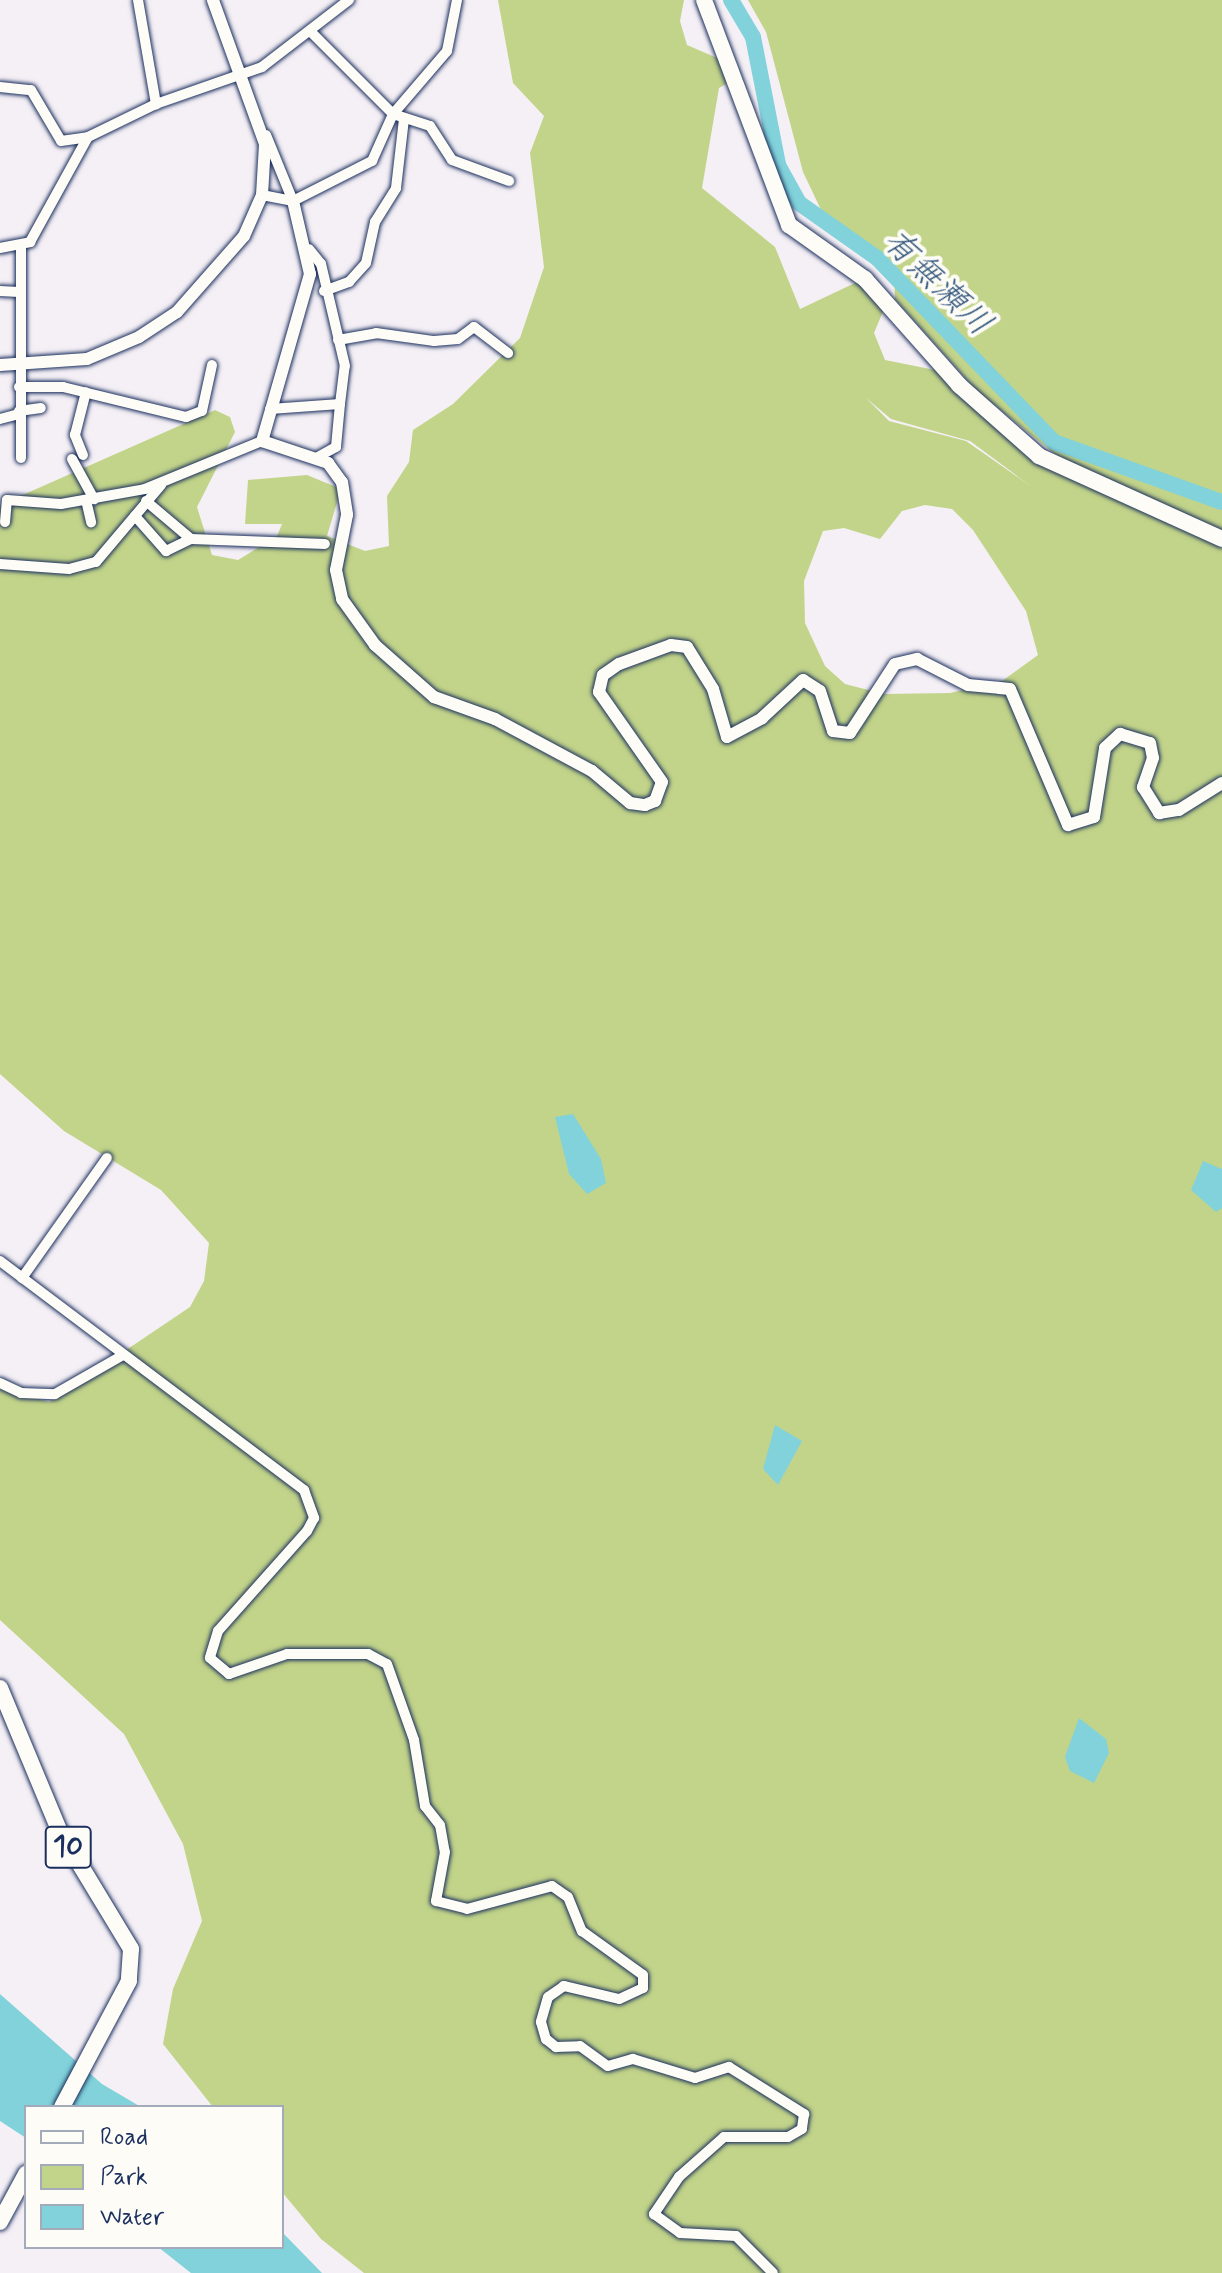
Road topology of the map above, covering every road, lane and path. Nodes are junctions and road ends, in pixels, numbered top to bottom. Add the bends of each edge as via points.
1 (138, 0) edge
2 (213, 0) edge
3 (349, 0) edge
4 (457, 0) edge
5 (704, 0) edge
6 (310, 31) junction
7 (242, 76) junction
8 (0, 87) edge
9 (156, 104) junction
10 (399, 117) junction
11 (261, 122) junction
12 (88, 137) junction
13 (509, 181) dead end
14 (262, 195) junction
15 (293, 201) junction
16 (0, 248) edge
17 (21, 248) junction
18 (309, 249) junction
19 (0, 291) edge
20 (324, 291) junction
21 (19, 292) junction
22 (338, 340) junction
23 (508, 353) dead end
24 (0, 365) edge
25 (18, 365) junction
26 (212, 365) dead end
27 (19, 387) junction
28 (86, 392) junction
29 (340, 404) junction
30 (41, 408) dead end
31 (270, 409) junction
32 (19, 412) junction
33 (0, 419) edge
34 (262, 441) junction
35 (21, 458) dead end
36 (310, 459) junction
37 (164, 482) junction
38 (90, 500) junction
39 (146, 501) junction
40 (135, 516) junction
41 (5, 522) dead end
42 (91, 522) dead end
43 (191, 539) junction
44 (1222, 539) edge
45 (325, 544) dead end
46 (0, 564) edge
47 (1222, 783) edge
48 (107, 1158) dead end
49 (0, 1261) edge
50 (22, 1278) junction
51 (123, 1355) junction
52 (0, 1383) edge
53 (0, 1688) edge
54 (63, 2105) edge
55 (24, 2178) edge
56 (0, 2222) edge
57 (773, 2273) edge

1 - 9 street via 155,52
2 - 7 street
3 - 6 street
4 - 10 street via 447,51
5 - 44 main road via 789,225 873,286 959,385 1039,456
6 - 7 street
6 - 10 street
7 - 9 street
7 - 11 street
8 - 12 street via 31,90 61,141
9 - 12 street
10 - 13 street via 430,126 452,160
10 - 15 street via 372,161
10 - 20 street via 396,188 375,222 366,263 349,282
11 - 14 street
11 - 15 street
12 - 17 street
14 - 15 street
14 - 25 street via 244,236 177,312 87,359
15 - 18 street
16 - 17 street
17 - 21 street
18 - 20 street
18 - 31 street via 310,274
19 - 21 street
20 - 22 street
21 - 25 street
22 - 23 street via 376,333 458,339 474,327
22 - 29 street via 345,366
24 - 25 street
25 - 27 street
26 - 28 street via 202,411 194,416 117,405
27 - 28 street
27 - 32 street
28 - 38 street via 75,435
29 - 31 street
29 - 36 street via 336,447
30 - 32 street
31 - 34 street
32 - 33 street
32 - 35 street
34 - 36 street
34 - 37 street
36 - 47 street via 328,463 342,482 347,515 337,585 375,645 434,697 495,719 592,771 630,803 655,801 662,782 602,701 599,682 619,664 678,644 704,671 727,737 762,718 803,680 820,691 833,731 850,733 905,659 968,685 1010,689 1068,825 1094,817 1105,748 1120,734 1150,743 1143,787 1159,813 1179,810
37 - 38 street
37 - 39 street
38 - 41 street via 7,500
38 - 42 street
39 - 40 street
39 - 43 street
40 - 43 street via 166,551
40 - 46 street via 112,550 84,566
43 - 45 street
48 - 50 street
49 - 50 street
50 - 51 street
51 - 52 street via 55,1394 21,1393
51 - 57 street via 290,1474 312,1505 307,1531 218,1631 210,1658 219,1671 287,1654 368,1654 387,1664 414,1740 425,1806 440,1825 445,1852 436,1901 467,1909 552,1886 568,1897 582,1931 643,1975 643,1988 619,1999 564,1986 548,1997 546,2039 556,2047 580,2046 608,2066 633,2059 695,2078 729,2067 804,2114 802,2129 788,2137 724,2137 679,2177 654,2214 680,2233 736,2236
53 - 54 main road, 10 via 59,1830 128,1935 132,1963 121,1999
55 - 56 main road

